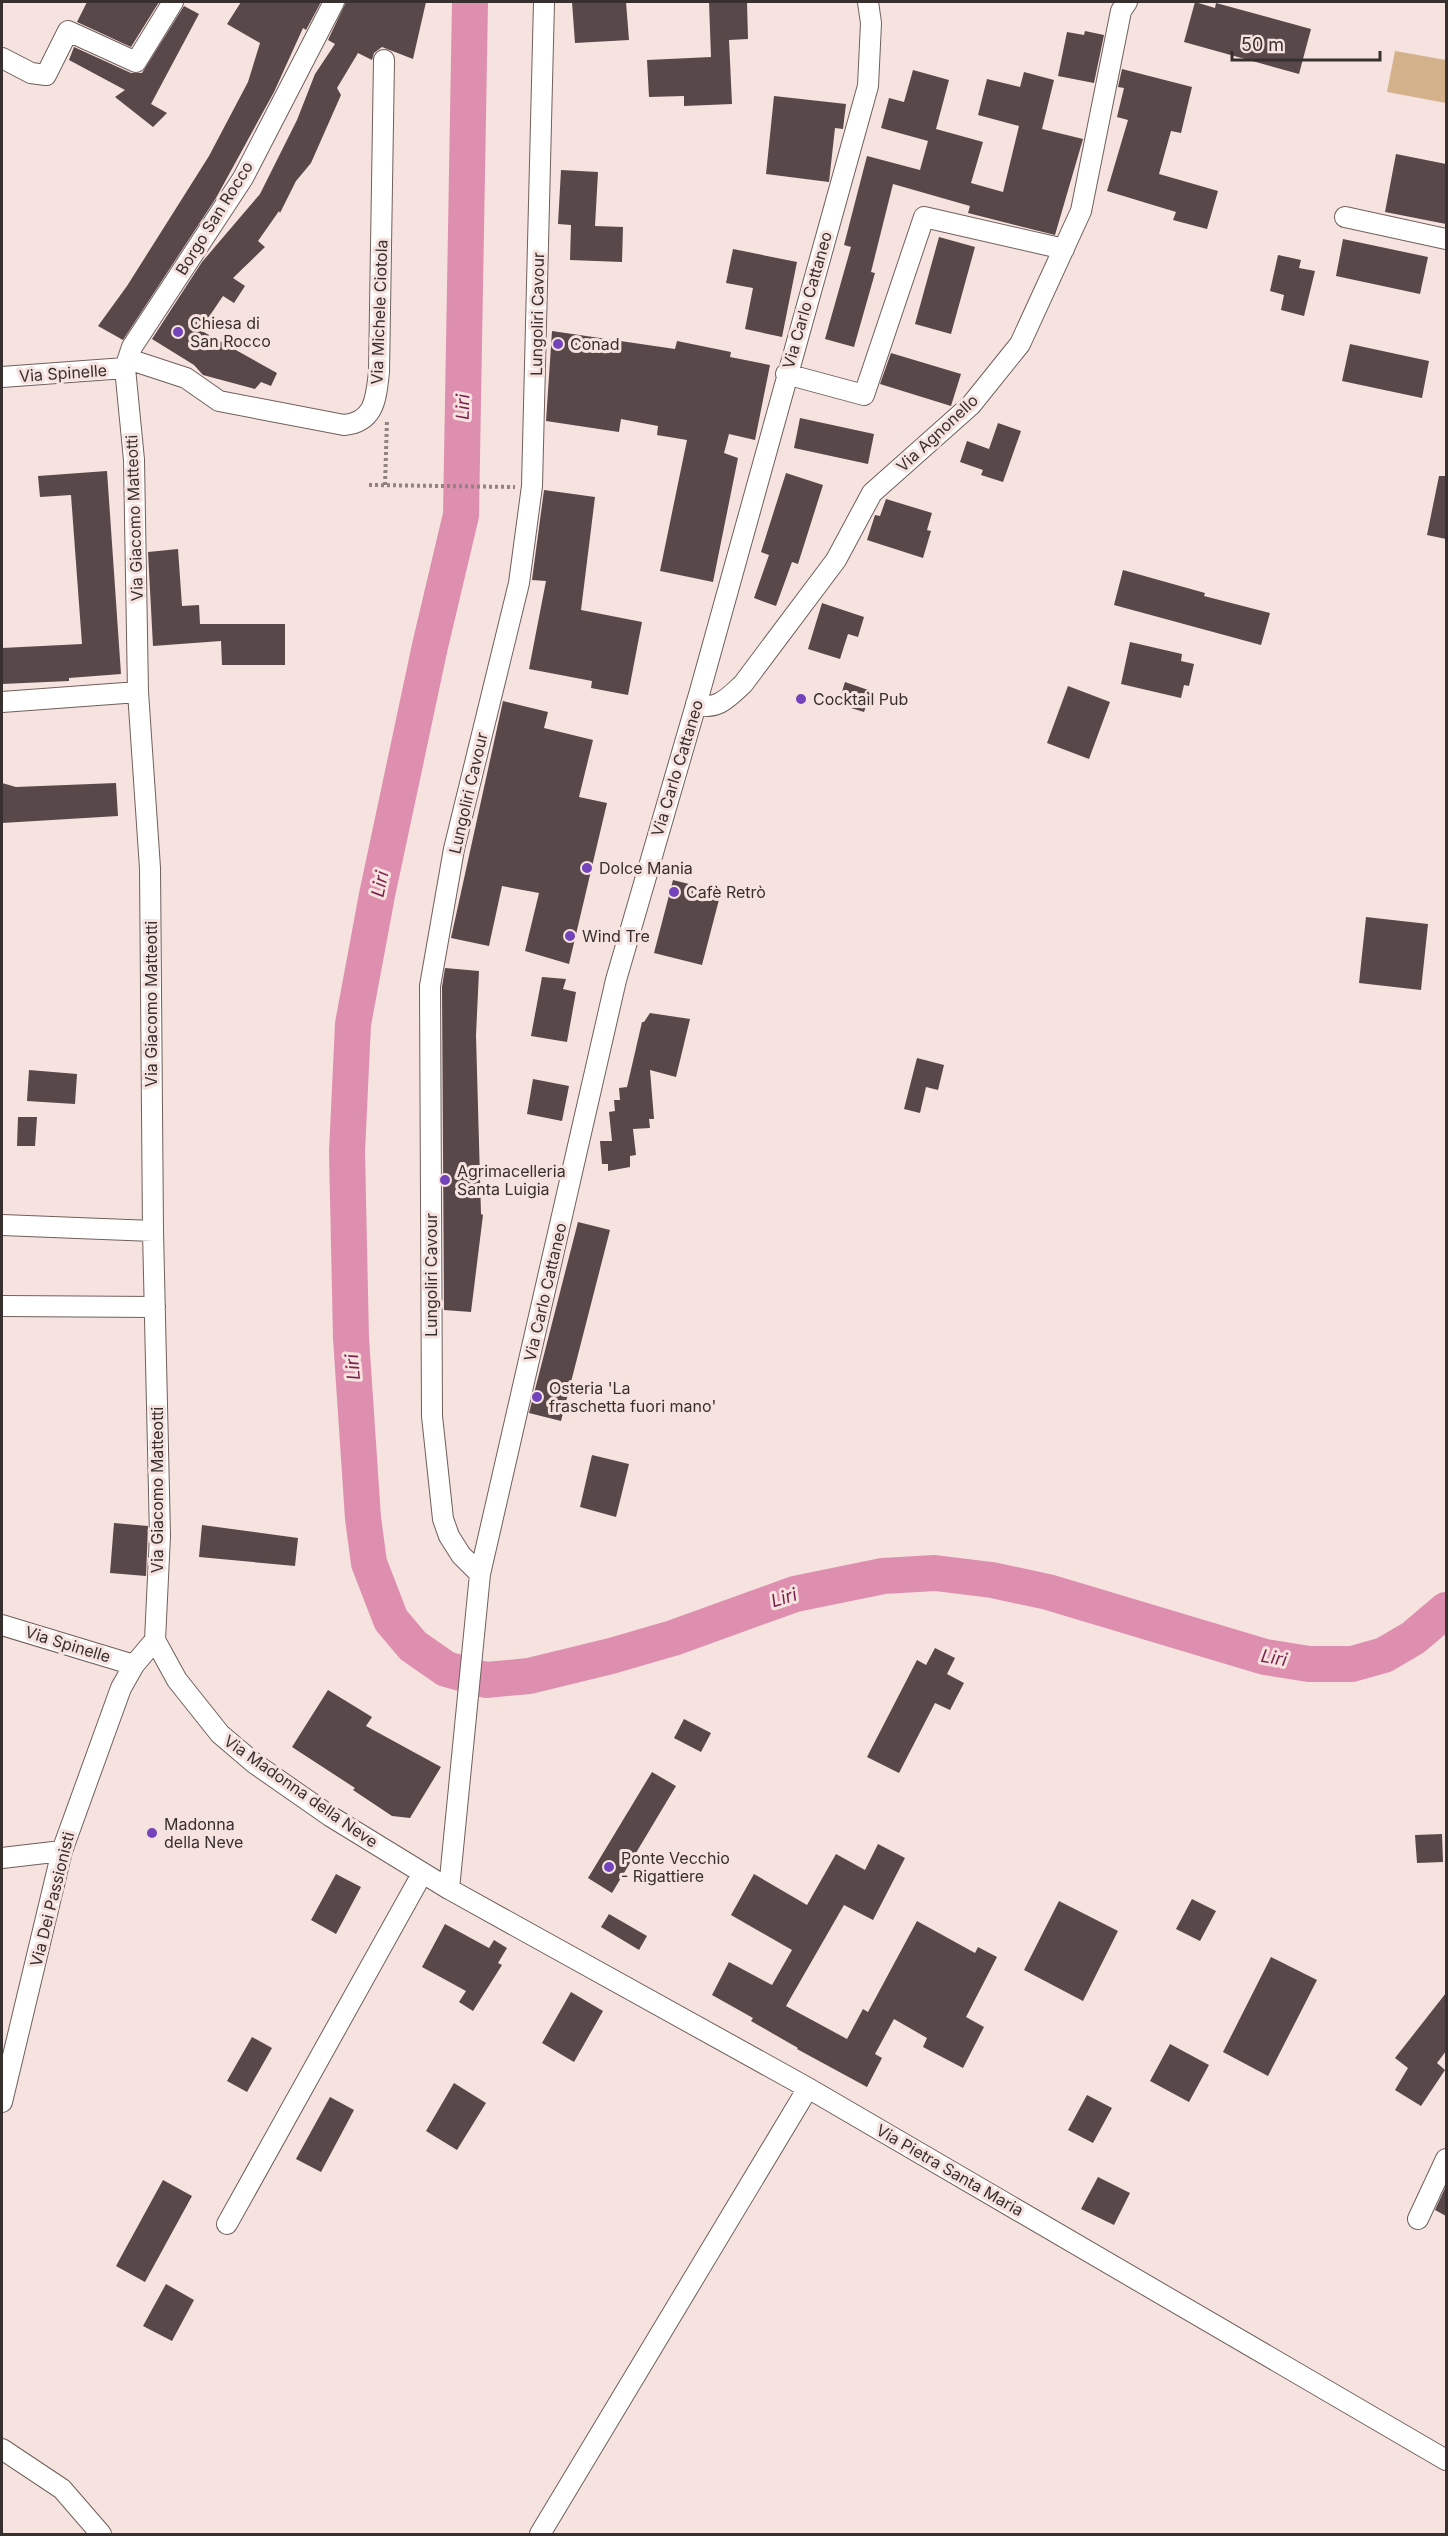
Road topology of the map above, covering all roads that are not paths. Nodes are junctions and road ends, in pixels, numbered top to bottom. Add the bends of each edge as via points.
1 (173, 2) edge
2 (334, 2) edge
3 (544, 2) edge
4 (868, 2) edge
5 (1127, 2) edge
6 (2, 58) edge
7 (384, 60) dead end
8 (1345, 218) dead end
9 (1446, 239) edge
10 (1064, 249) junction
11 (127, 364) junction
12 (786, 374) junction
13 (2, 377) edge
14 (138, 692) junction
15 (2, 702) edge
16 (696, 704) junction
17 (2, 1225) edge
18 (153, 1231) junction
19 (2, 1306) edge
20 (155, 1307) junction
21 (480, 1574) junction
22 (2, 1625) edge
23 (155, 1640) junction
24 (134, 1665) junction
25 (62, 1851) junction
26 (2, 1858) edge
27 (422, 1874) junction
28 (449, 1889) junction
29 (808, 2088) junction
30 (2, 2102) edge
31 (1446, 2159) edge
32 (1418, 2219) dead end
33 (227, 2224) dead end
34 (2, 2449) edge
35 (1446, 2460) edge
36 (101, 2535) edge
37 (540, 2535) edge

1 - 6 street via 136,62 68,31 46,75 31,73
2 - 11 street, Borgo San Rocco via 243,178 155,310 132,347
3 - 21 street, Lungoliri Cavour via 532,486 527,537 454,849 430,986 432,1416 443,1518 461,1555
4 - 12 street, Via Carlo Cattaneo via 868,86
5 - 10 street, Via Agnonello via 1121,11 1082,211
7 - 11 street, Via Michele Ciotola via 379,372 375,406 362,420 344,425 219,401 186,378
8 - 9 street
10 - 12 street via 924,217 864,394
10 - 16 street, Via Agnonello via 1020,344 971,405 872,493 836,560 743,684 714,706
11 - 13 street, Via Spinelle
11 - 14 street, Via Giacomo Matteotti via 134,460
12 - 16 street, Via Carlo Cattaneo
14 - 15 street
14 - 18 street, Via Giacomo Matteotti via 150,868
16 - 21 street, Via Carlo Cattaneo via 616,980
17 - 18 street
18 - 20 street, Via Giacomo Matteotti
19 - 20 street
20 - 23 street, Via Giacomo Matteotti via 160,1536
21 - 28 street, Via Carlo Cattaneo
22 - 24 street, Via Spinelle
23 - 24 street, Via Dei Passionisti
23 - 27 street, Via Madonna della Neve via 177,1680 220,1734 330,1816
24 - 25 street, Via Dei Passionisti via 121,1688
25 - 26 street
25 - 30 street, Via Dei Passionisti
27 - 28 street, Via Madonna della Neve
27 - 33 street
28 - 29 street, Via Pietra Santa Maria
29 - 35 street, Via Pietra Santa Maria
29 - 37 street
31 - 32 street
34 - 36 street via 62,2489

